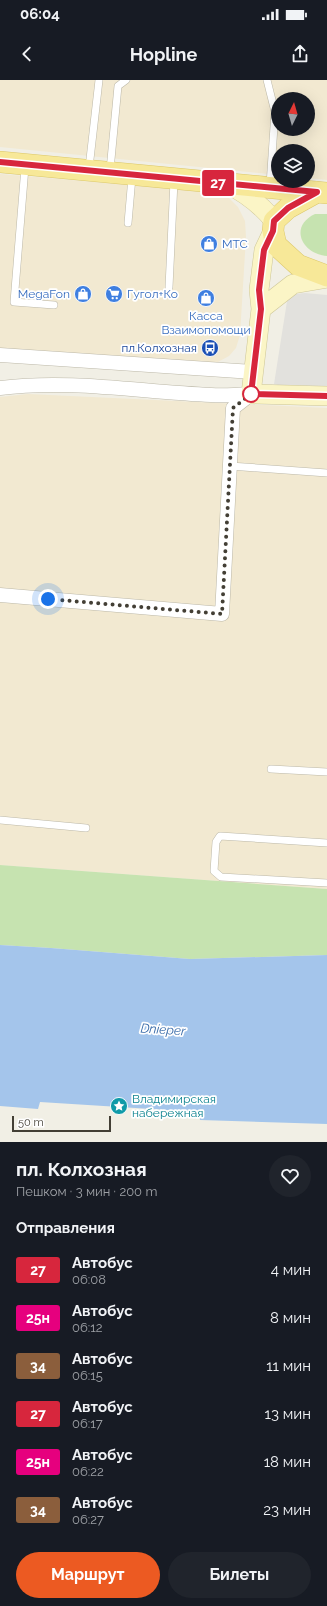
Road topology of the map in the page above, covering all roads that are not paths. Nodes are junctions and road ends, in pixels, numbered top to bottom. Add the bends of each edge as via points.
1 (99, 80) edge
2 (126, 80) edge
3 (267, 80) edge
4 (0, 162) edge
5 (26, 165) junction
6 (89, 170) junction
7 (110, 173) junction
8 (132, 174) junction
9 (174, 178) junction
10 (226, 184) junction
11 (270, 188) junction
12 (322, 192) edge
13 (128, 223) dead end
14 (273, 226) junction
15 (327, 277) edge
16 (169, 287) dead end
17 (54, 305) dead end
18 (261, 309) junction
19 (0, 355) edge
20 (253, 372) junction
21 (0, 388) edge
22 (251, 394) junction
23 (327, 396) edge
24 (230, 466) junction
25 (327, 473) edge
26 (0, 595) edge
27 (271, 769) dead end
28 (327, 772) edge
29 (0, 820) edge
30 (86, 828) dead end
31 (327, 843) edge
32 (327, 883) edge

1 - 6 lane
2 - 7 lane via 118,86
3 - 11 lane via 275,112
4 - 5 main road
5 - 6 main road
5 - 17 lane via 14,302
6 - 7 main road
7 - 8 main road
8 - 9 main road
8 - 13 lane
9 - 10 main road
9 - 16 lane
10 - 11 main road
10 - 14 main road via 255,201 266,211
11 - 12 main road
12 - 14 main road via 288,208
14 - 15 main road via 276,245 298,265
14 - 18 main road via 264,250 259,290
15 - 18 main road via 293,284
18 - 20 main road
19 - 20 street
20 - 22 main road
21 - 22 street via 55,384 212,395
22 - 23 main road
22 - 24 street via 233,408
24 - 25 lane
24 - 26 street via 222,614
27 - 28 lane
29 - 30 lane
31 - 32 lane via 220,836 216,842 214,872 221,877

